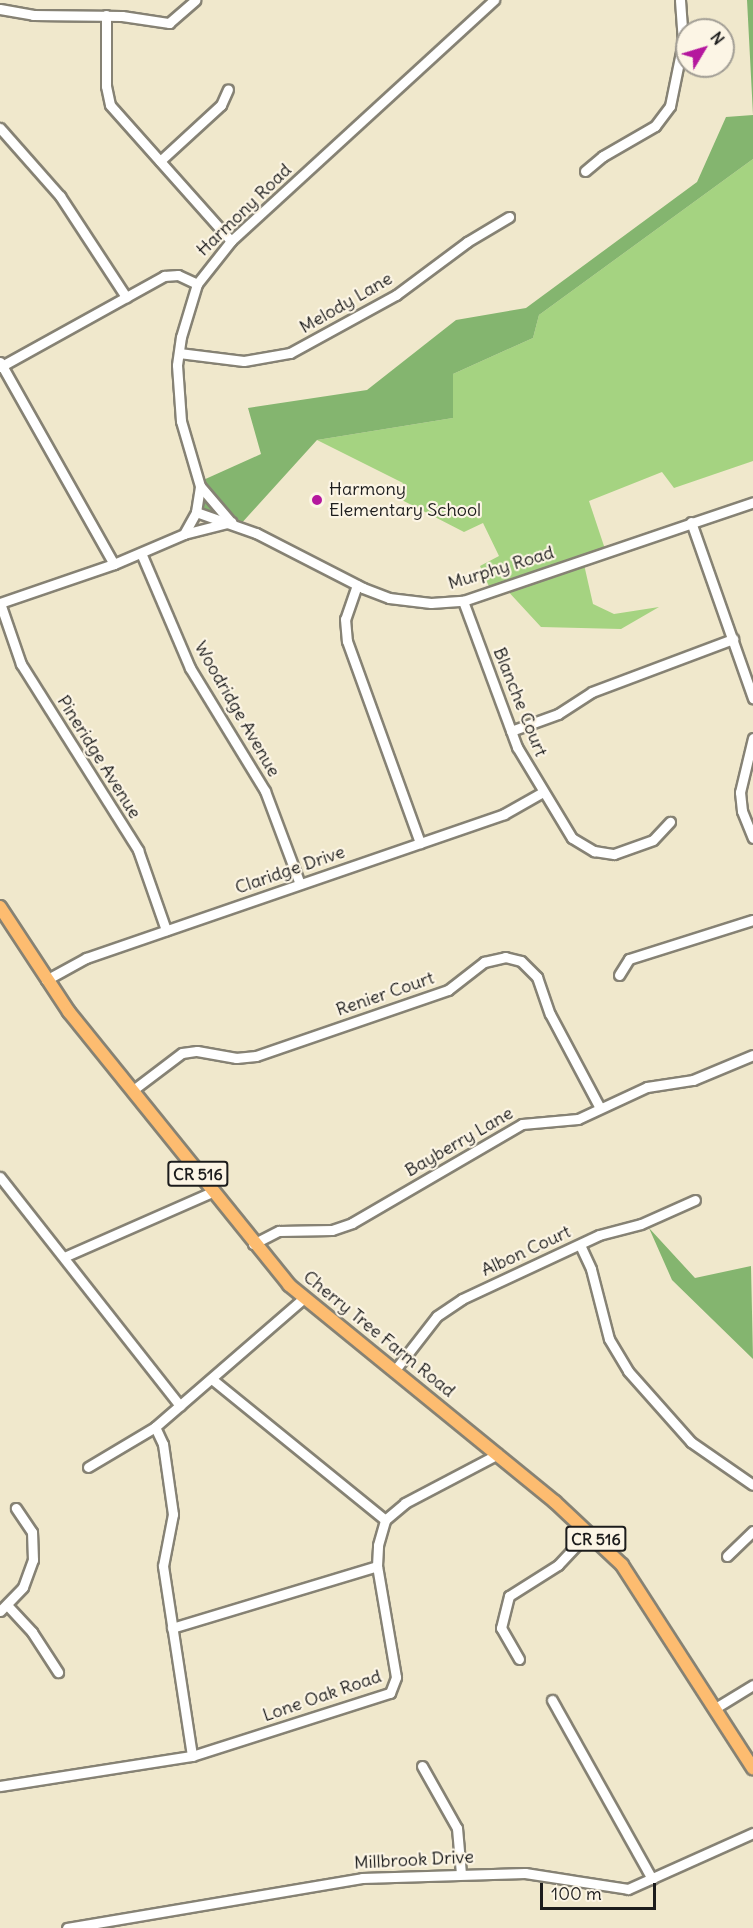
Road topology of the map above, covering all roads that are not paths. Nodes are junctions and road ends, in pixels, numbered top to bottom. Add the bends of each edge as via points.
1 (195, 0) edge
2 (494, 0) edge
3 (680, 0) edge
4 (0, 9) edge
5 (106, 15) junction
6 (228, 89) dead end
7 (0, 128) edge
8 (160, 161) junction
9 (585, 171) dead end
10 (509, 217) dead end
11 (231, 241) junction
12 (196, 284) junction
13 (126, 297) junction
14 (179, 353) junction
15 (1, 365) edge
16 (200, 486) junction
17 (753, 502) edge
18 (196, 512) junction
19 (231, 522) junction
20 (691, 522) junction
21 (184, 534) junction
22 (141, 553) junction
23 (114, 564) junction
24 (357, 585) junction
25 (463, 601) junction
26 (0, 603) edge
27 (733, 639) junction
28 (753, 698) edge
29 (511, 731) junction
30 (753, 738) edge
31 (750, 763) edge
32 (543, 792) junction
33 (670, 822) dead end
34 (753, 838) edge
35 (420, 843) junction
36 (300, 884) junction
37 (0, 907) edge
38 (753, 920) edge
39 (166, 930) junction
40 (619, 975) dead end
41 (46, 980) junction
42 (753, 1055) edge
43 (133, 1090) junction
44 (600, 1108) junction
45 (0, 1177) edge
46 (212, 1192) junction
47 (695, 1200) dead end
48 (253, 1244) junction
49 (580, 1245) junction
50 (64, 1257) junction
51 (304, 1298) junction
52 (395, 1370) junction
53 (213, 1380) junction
54 (180, 1406) junction
55 (155, 1426) junction
56 (498, 1454) junction
57 (88, 1467) dead end
58 (753, 1485) edge
59 (16, 1508) dead end
60 (385, 1520) junction
61 (753, 1531) edge
62 (589, 1533) junction
63 (727, 1556) dead end
64 (377, 1566) junction
65 (4, 1608) edge
66 (172, 1628) junction
67 (519, 1659) dead end
68 (58, 1672) dead end
69 (753, 1685) edge
70 (552, 1700) dead end
71 (717, 1707) junction
72 (192, 1756) junction
73 (422, 1766) dead end
74 (753, 1768) edge
75 (0, 1786) edge
76 (753, 1833) edge
77 (461, 1874) junction
78 (652, 1879) junction
79 (85, 1927) edge
80 (68, 1928) edge

1 - 5 street via 169,23
2 - 11 street, Harmony Road
3 - 9 street via 683,42 670,106 655,126
4 - 5 street via 33,15
5 - 8 street via 109,101
6 - 8 street via 221,105
7 - 13 street via 60,196
8 - 11 street
10 - 14 street, Melody Lane via 467,242 396,295 290,354 244,361
11 - 12 street, Harmony Road
12 - 13 street via 171,274
12 - 14 street, Harmony Road
13 - 15 street
14 - 16 street, Harmony Road via 178,403
15 - 23 street
16 - 18 street, Harmony Road
16 - 19 street
17 - 20 street, Murphy Road
18 - 19 street, Murphy Road
18 - 21 street, Harmony Road
19 - 21 street
19 - 24 street, Murphy Road
20 - 25 street, Murphy Road
20 - 27 street
21 - 22 street
22 - 23 street
22 - 36 street, Woodridge Avenue via 190,668 265,790
23 - 26 street
24 - 25 street, Murphy Road via 407,601
24 - 35 street via 345,619 346,641
25 - 29 street, Blanche Court
26 - 39 street, Pineridge Avenue via 21,664 138,850
27 - 28 street
27 - 29 street via 592,692 558,714
29 - 32 street, Blanche Court
30 - 31 street
31 - 34 street via 741,803
32 - 33 street, Blanche Court via 572,838 602,853 630,850 661,834
32 - 35 street, Claridge Drive via 504,814
35 - 36 street, Claridge Drive
36 - 39 street, Claridge Drive
37 - 41 main road, Cherry Tree Farm Road / CR 516
38 - 40 street via 629,959
39 - 41 street, Claridge Drive via 86,958
41 - 43 main road, Cherry Tree Farm Road / CR 516
42 - 44 street, Bayberry Lane via 693,1080 648,1087
43 - 44 street, Renier Court via 182,1053 256,1056 448,990 484,962 505,957 520,961 537,977 550,1014
43 - 46 main road, Cherry Tree Farm Road / CR 516
44 - 48 street, Bayberry Lane via 564,1121 522,1124 342,1227 279,1231
45 - 50 street
46 - 48 main road, Cherry Tree Farm Road / CR 516
46 - 50 street
47 - 49 street, Albon Court
48 - 51 main road, Cherry Tree Farm Road / CR 516
49 - 52 street, Albon Court via 449,1307
49 - 58 street via 591,1269 609,1339 628,1371 691,1442
50 - 54 street
51 - 52 main road, Cherry Tree Farm Road / CR 516
51 - 53 street
52 - 56 main road, Cherry Tree Farm Road / CR 516
53 - 54 street
53 - 60 street
54 - 55 street
55 - 57 street
55 - 66 street via 163,1444 173,1514 163,1559
56 - 60 street via 405,1503
56 - 62 main road, Cherry Tree Farm Road / CR 516
59 - 65 street via 28,1524 34,1550 29,1575
60 - 64 street, Lone Oak Road
61 - 63 street
62 - 67 street via 558,1565 509,1596 501,1628
62 - 71 main road, Cherry Tree Farm Road / CR 516 via 638,1586
64 - 66 street
64 - 72 street, Lone Oak Road via 396,1677 393,1691
65 - 68 street via 32,1632
66 - 72 street
69 - 71 street
70 - 78 street
71 - 74 main road, Cherry Tree Farm Road / CR 516
72 - 75 street, Lone Oak Road
73 - 77 street via 459,1834
76 - 78 street, Millbrook Drive
77 - 78 street, Millbrook Drive via 539,1874 622,1890
77 - 79 street, Millbrook Drive via 351,1879
79 - 80 street, Millbrook Drive

